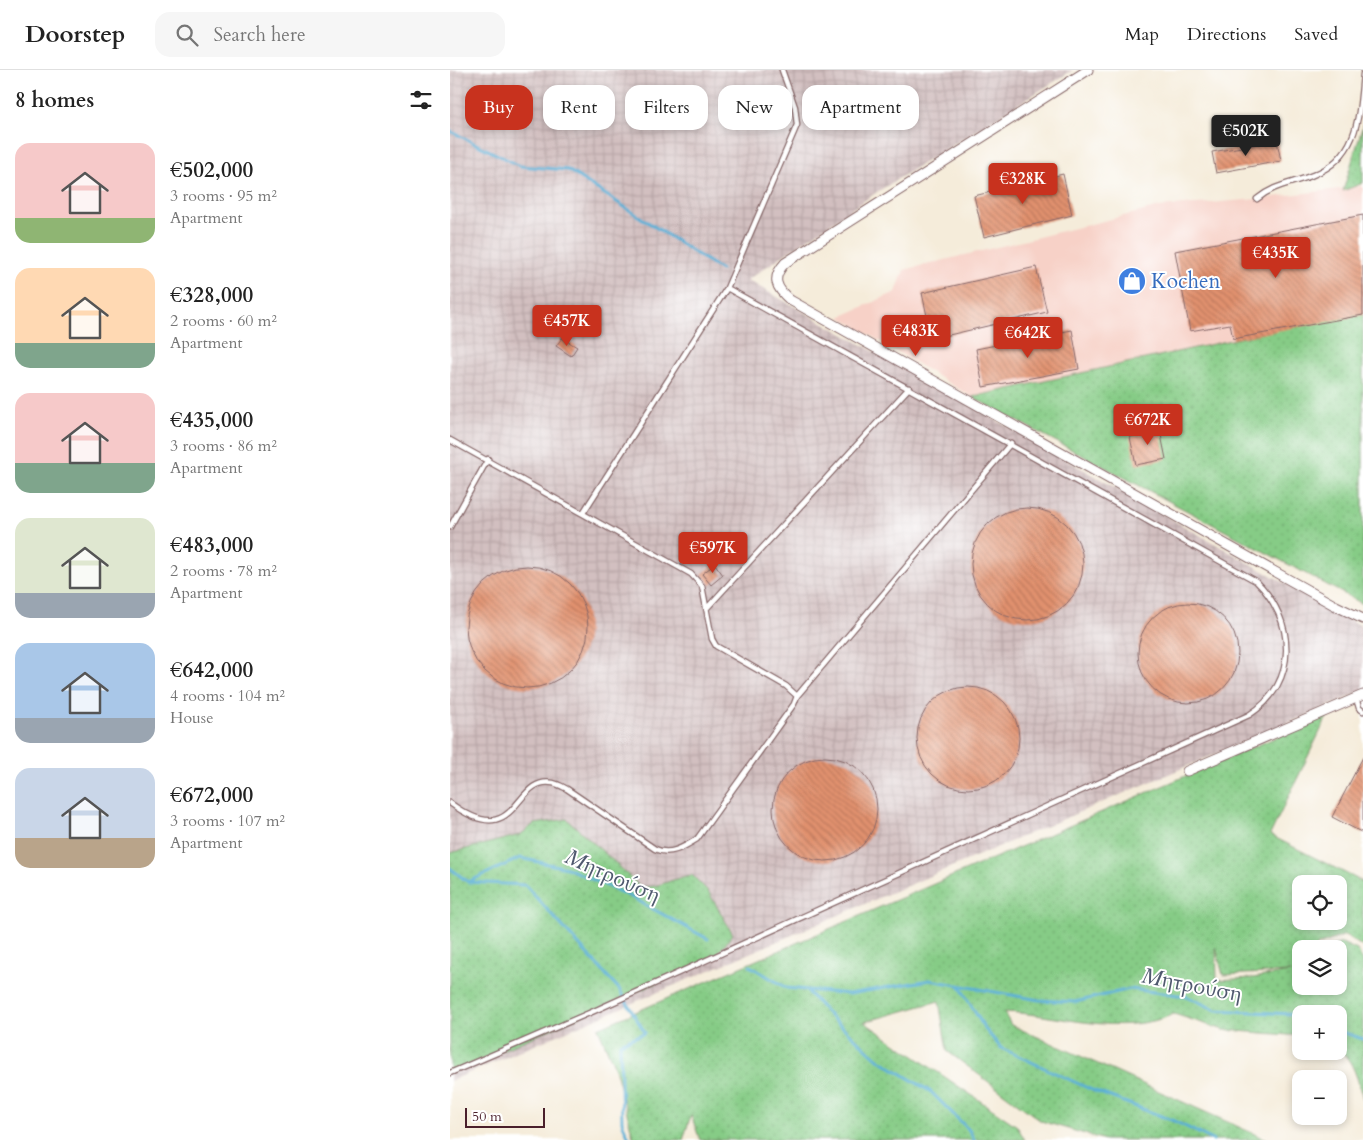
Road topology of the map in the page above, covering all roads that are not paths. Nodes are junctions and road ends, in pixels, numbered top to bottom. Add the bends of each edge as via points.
1 (782, 70) edge
2 (1088, 70) edge
3 (1363, 74) edge
4 (1257, 200) dead end
5 (727, 288) junction
6 (909, 388) junction
7 (450, 440) edge
8 (1011, 443) junction
9 (488, 459) junction
10 (583, 513) junction
11 (450, 527) edge
12 (707, 608) junction
13 (1363, 619) edge
14 (797, 696) junction
15 (1359, 697) edge
16 (1363, 710) edge
17 (1188, 771) dead end
18 (450, 803) edge
19 (450, 1073) edge

1 - 5 lane via 796,106 797,125
2 - 13 street via 785,263 778,270 775,282 779,290 790,300
3 - 4 lane via 1359,118 1351,143 1335,162 1315,175 1270,188
5 - 6 lane
5 - 10 lane
6 - 8 lane
6 - 12 lane
7 - 9 lane
8 - 14 lane
8 - 19 lane via 1256,581 1269,594 1284,625 1288,644 1281,677 1267,701 1249,715
9 - 10 lane
9 - 11 lane
10 - 12 lane via 691,574 702,586
12 - 14 lane via 712,640 716,646 786,686
14 - 18 lane via 696,839 682,848 669,852 656,849 567,789 552,783 539,784 502,818 490,822 477,819
15 - 16 lane via 1359,708
15 - 17 street

